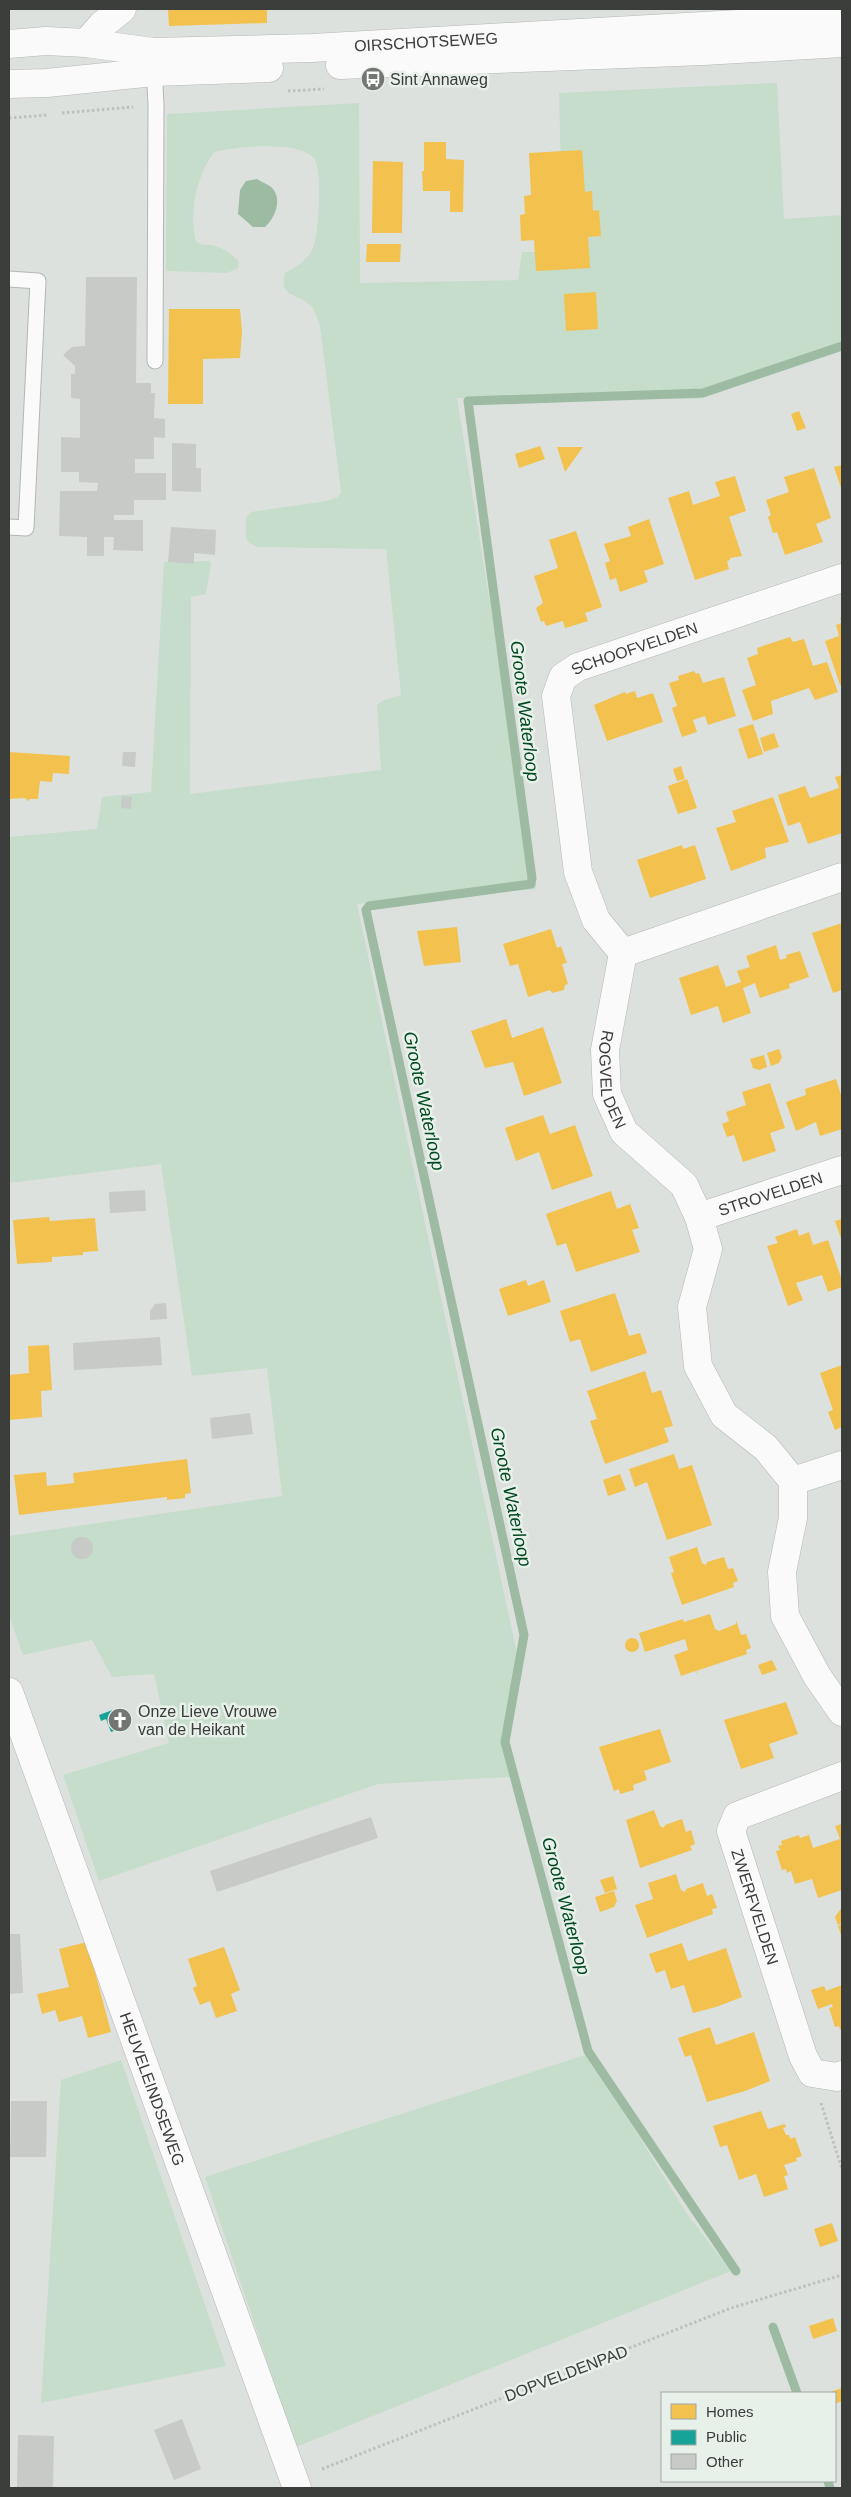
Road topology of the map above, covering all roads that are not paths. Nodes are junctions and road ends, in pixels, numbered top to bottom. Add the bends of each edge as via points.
1 (122, 9) edge
2 (842, 18) edge
3 (86, 43) junction
4 (842, 43) edge
5 (9, 44) edge
6 (154, 62) junction
7 (9, 84) edge
8 (9, 279) edge
9 (155, 362) dead end
10 (9, 527) edge
11 (842, 578) edge
12 (842, 877) edge
13 (623, 954) junction
14 (842, 1170) edge
15 (699, 1217) junction
16 (842, 1465) edge
17 (793, 1481) junction
18 (9, 1692) edge
19 (842, 1712) edge
20 (842, 1776) edge
21 (842, 2075) edge
22 (295, 2484) edge

1 - 3 street via 102,24
2 - 6 street, OIRSCHOTSEWEG via 312,48
3 - 5 street, OIRSCHOTSEWEG via 46,41
3 - 6 street, OIRSCHOTSEWEG
4 - 6 street, OIRSCHOTSEWEG via 704,51
6 - 7 street, OIRSCHOTSEWEG via 47,83
6 - 9 lane
8 - 10 lane via 38,281 26,528
11 - 13 street, SCHOOFVELDEN via 578,667 563,677 556,696 578,872 596,920
12 - 13 street
13 - 15 street, ROGVELDEN via 605,1050 608,1094 624,1132 684,1185
14 - 15 street, STROVELDEN
15 - 17 street, ROGVELDEN via 708,1249 692,1308 698,1366 724,1415 766,1448
16 - 17 street
17 - 19 street via 793,1518 782,1572 784,1616 817,1676
18 - 22 street, HEUVELEINDSEWEG
20 - 21 street, ZWERFVELDEN via 737,1816 731,1831 803,2056 812,2072

